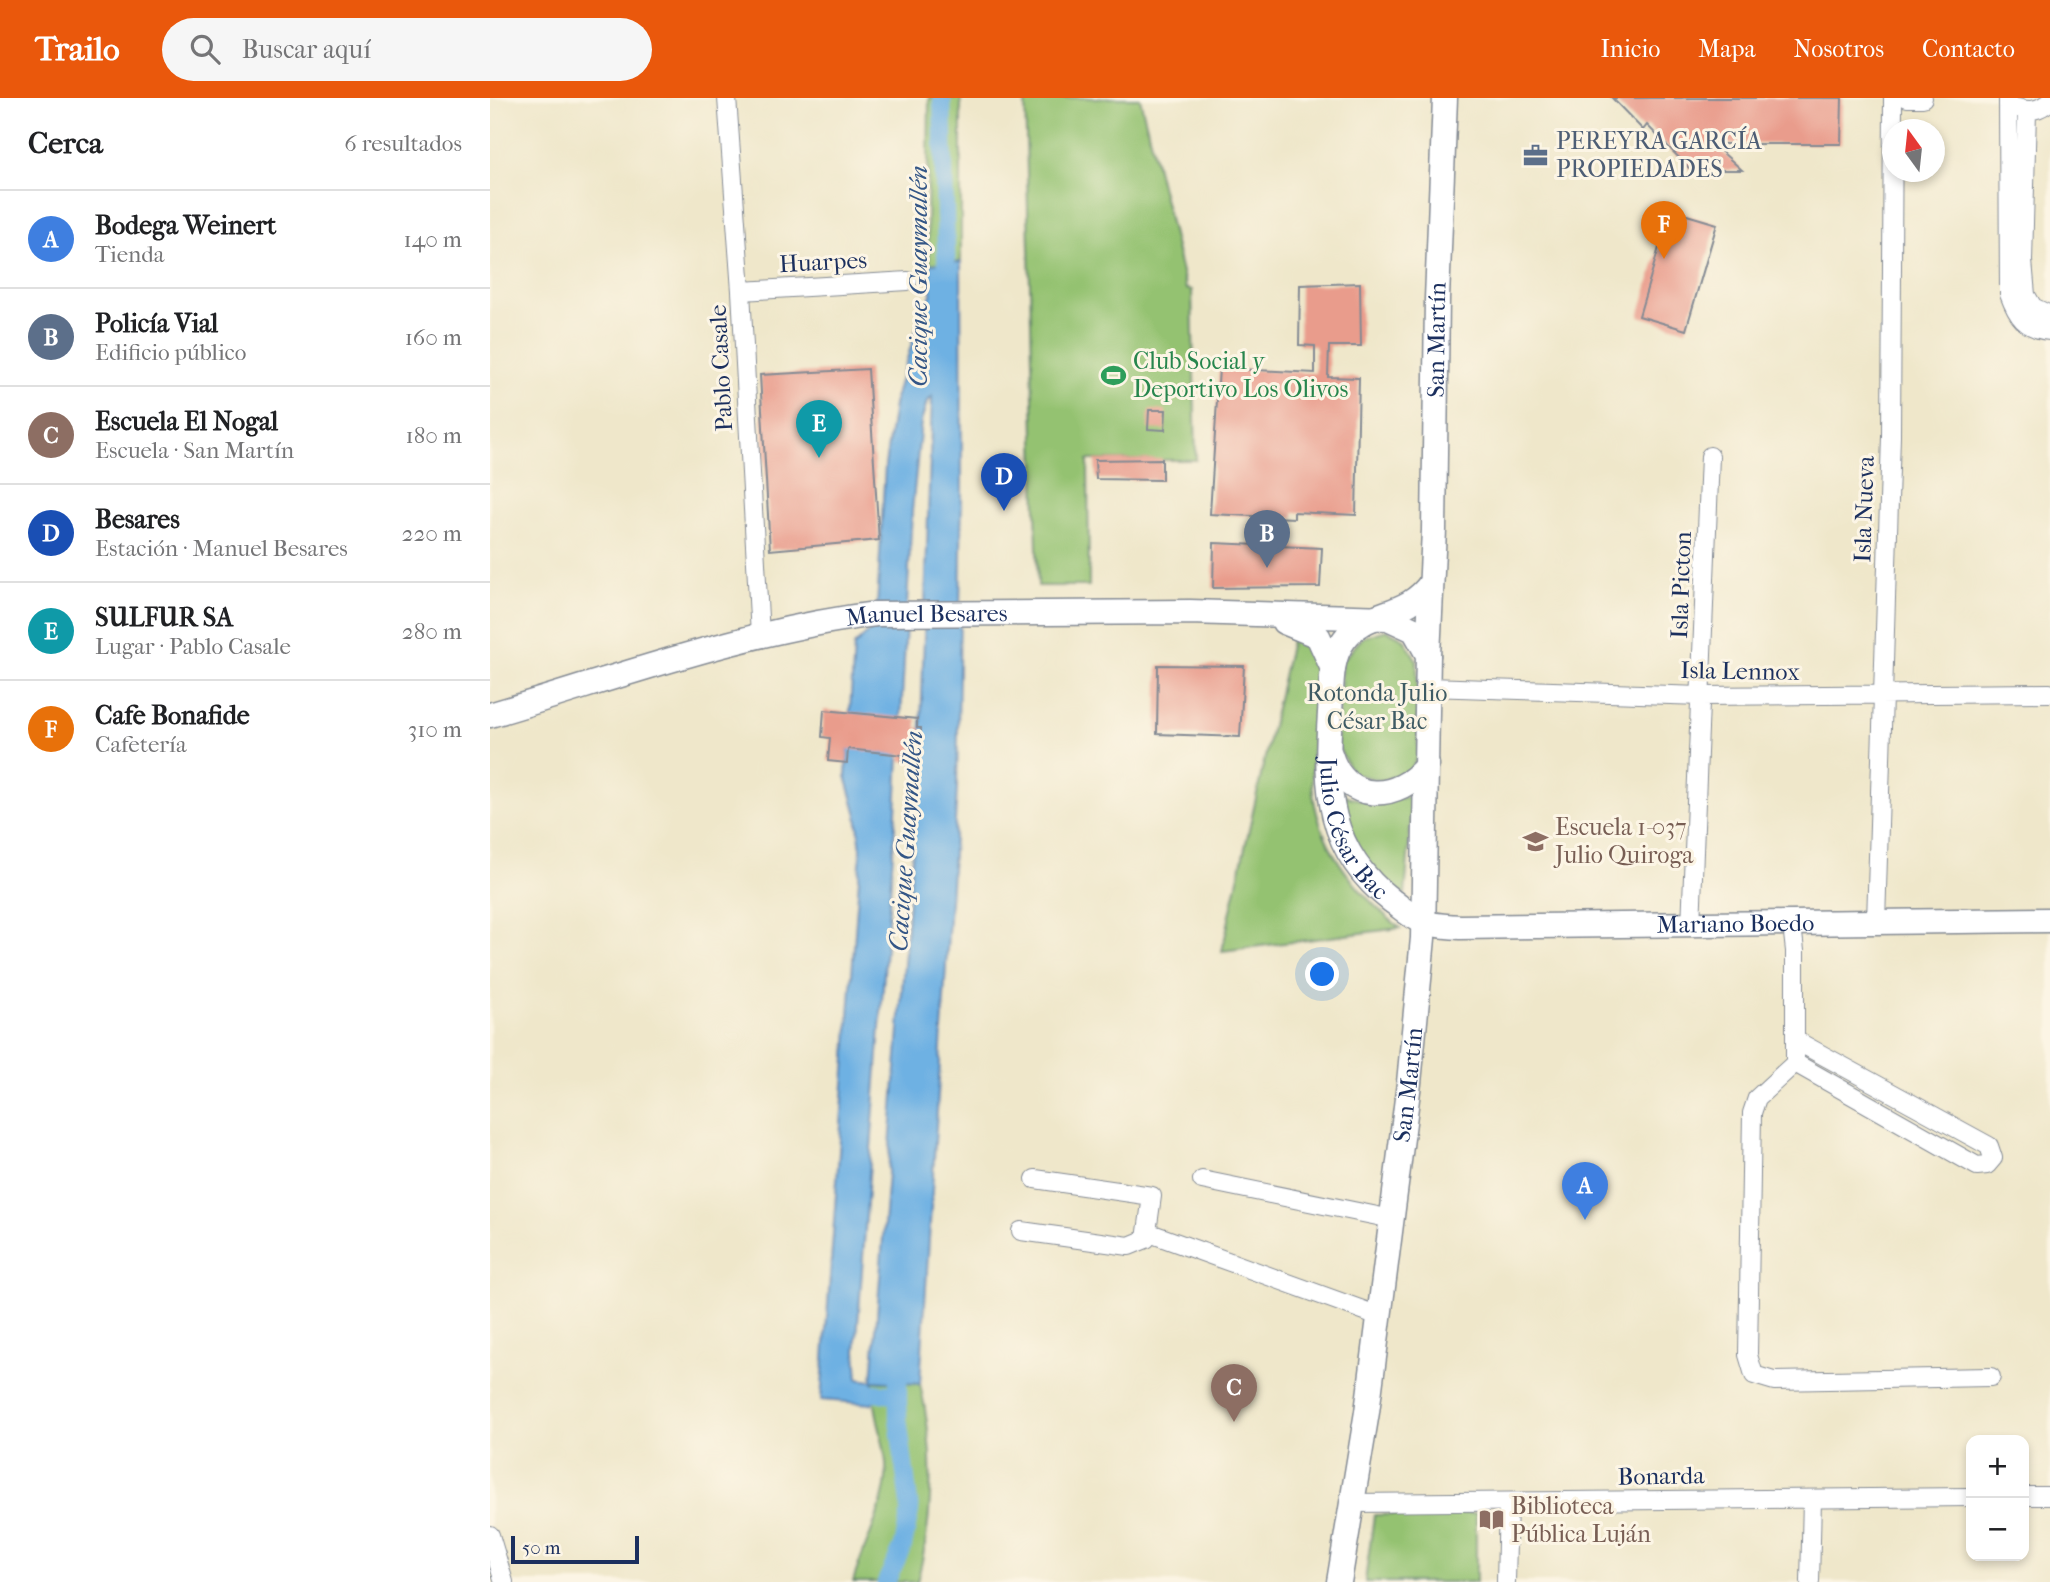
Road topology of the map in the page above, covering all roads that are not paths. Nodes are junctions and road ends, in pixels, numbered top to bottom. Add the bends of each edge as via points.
1 (727, 98) edge
2 (1445, 98) edge
3 (1893, 98) edge
4 (1907, 98) edge
5 (1923, 98) edge
6 (2008, 99) edge
7 (2050, 102) edge
8 (2027, 111) junction
9 (908, 281) dead end
10 (741, 291) junction
11 (2050, 315) edge
12 (2050, 331) edge
13 (1710, 456) dead end
14 (1432, 583) junction
15 (1256, 614) junction
16 (1376, 617) junction
17 (761, 636) junction
18 (1428, 654) junction
19 (1333, 669) junction
20 (1429, 687) junction
21 (2050, 693) edge
22 (1701, 696) junction
23 (1882, 696) junction
24 (490, 715) edge
25 (1328, 742) junction
26 (1427, 765) junction
27 (2050, 920) edge
28 (1424, 922) junction
29 (1876, 922) junction
30 (1792, 925) junction
31 (1691, 926) junction
32 (1795, 1040) junction
33 (1795, 1063) junction
34 (1035, 1179) dead end
35 (1202, 1181) dead end
36 (1392, 1219) junction
37 (1021, 1231) dead end
38 (1147, 1232) junction
39 (1379, 1316) junction
40 (1991, 1377) dead end
41 (2029, 1496) edge
42 (2050, 1496) edge
43 (1966, 1497) edge
44 (1812, 1499) junction
45 (1508, 1502) junction
46 (1351, 1503) junction
47 (490, 1535) edge
48 (504, 1582) edge
49 (1339, 1582) edge
50 (1506, 1582) edge
51 (1810, 1582) edge

1 - 10 street, Pablo Casale
2 - 14 main road, San Martín
3 - 23 street, Isla Nueva via 1891,436
4 - 5 street
6 - 8 street
6 - 12 street via 2009,294 2016,314 2025,323
7 - 8 street
8 - 11 street via 2026,295 2033,307
9 - 10 street, Huarpes
10 - 17 street, Pablo Casale
13 - 22 street, Isla Picton
14 - 16 main road via 1414,603
14 - 18 main road, San Martín
15 - 16 main road, Manuel Besares
15 - 17 main road, Manuel Besares via 876,614
15 - 19 main road, Julio César Bac via 1313,632 1323,642
16 - 18 main road via 1411,627
16 - 19 main road, Julio César Bac via 1344,640
17 - 24 main road, Manuel Besares
18 - 20 main road, San Martín
19 - 25 main road, Julio César Bac
20 - 22 street, Isla Lennox
20 - 26 main road, San Martín
21 - 23 street, Isla Lennox
22 - 23 street, Isla Lennox
22 - 31 street, Isla Picton
23 - 29 street, Isla Nueva
25 - 26 main road via 1339,774 1368,792 1402,789
25 - 28 main road, Julio César Bac via 1330,802 1348,852 1383,894
26 - 28 main road, San Martín
27 - 29 main road, Mariano Boedo
28 - 31 main road, Mariano Boedo via 1461,927
28 - 36 main road, San Martín
29 - 30 main road, Mariano Boedo
30 - 31 main road, Mariano Boedo
30 - 32 street
32 - 33 street
32 - 33 street via 1989,1146 1993,1158 1987,1165 1976,1166
33 - 40 street via 1757,1098 1752,1113 1748,1355 1755,1375 1774,1381
34 - 38 street via 1152,1196
35 - 36 street
36 - 39 main road, San Martín
37 - 38 street via 1129,1246 1146,1239
38 - 39 street
39 - 46 main road, San Martín
41 - 42 street
43 - 44 street, Bonarda
44 - 45 street, Bonarda
44 - 51 street
45 - 46 street, Bonarda
45 - 50 street
46 - 49 main road, San Martín
47 - 48 street

